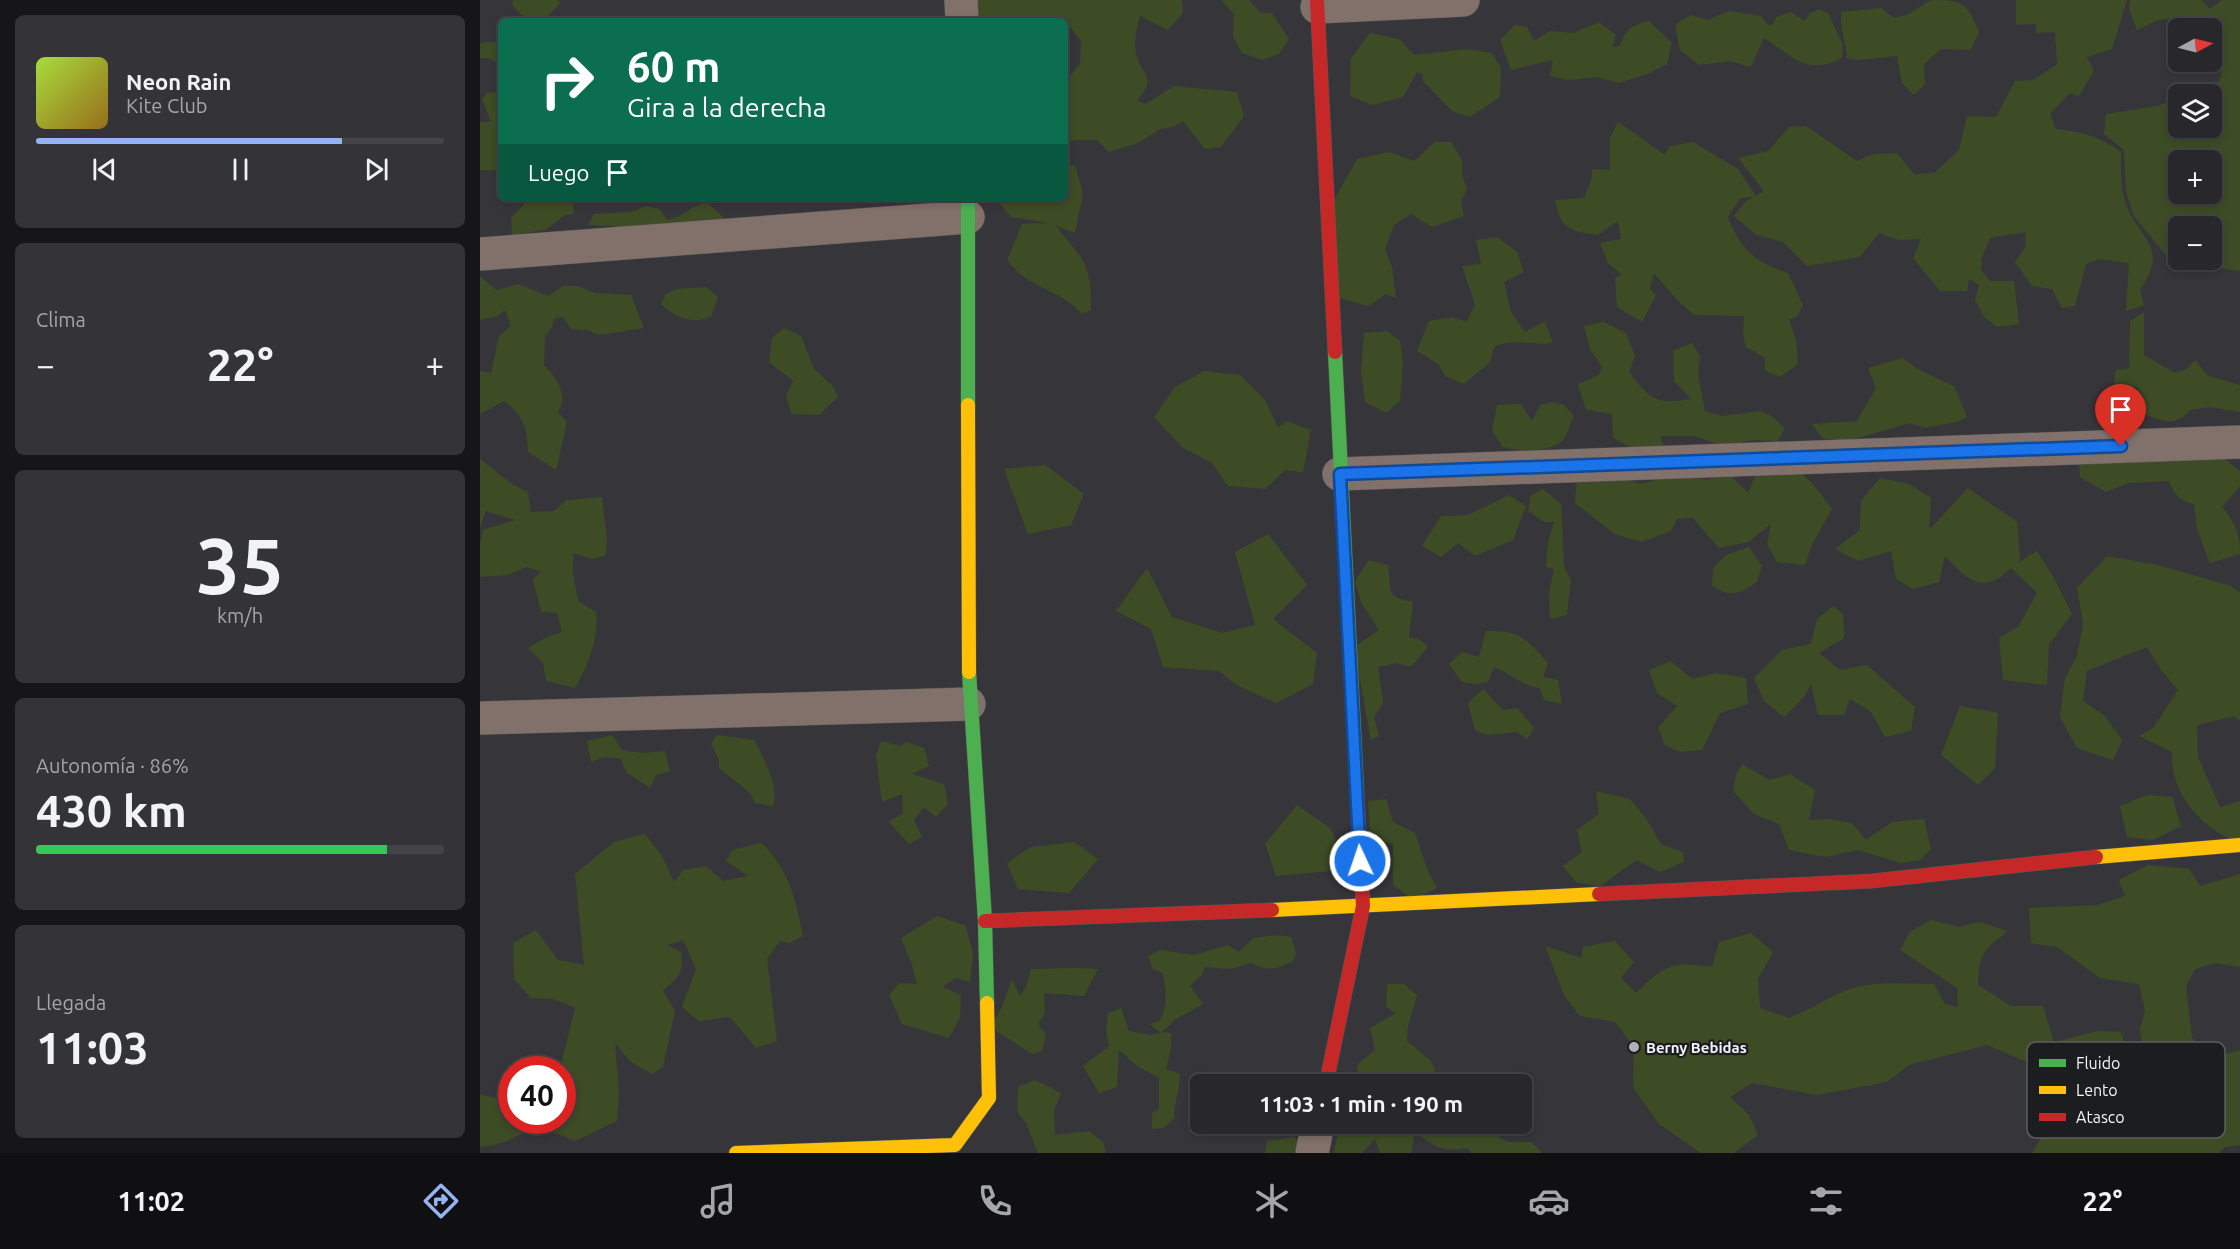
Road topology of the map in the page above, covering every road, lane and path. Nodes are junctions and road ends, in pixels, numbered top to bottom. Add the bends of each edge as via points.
1 (961, 0) edge
2 (1462, 0) edge
3 (1317, 3) edge
4 (962, 18) edge
5 (968, 208) edge
6 (480, 254) edge
7 (2240, 442) edge
8 (1340, 474) junction
9 (969, 704) junction
10 (480, 718) edge
11 (2240, 845) edge
12 (1363, 906) junction
13 (985, 921) junction
14 (1328, 1074) edge
15 (1316, 1134) edge
16 (736, 1153) edge
17 (1312, 1153) edge

1 - 4 street
2 - 3 street
3 - 8 street
5 - 6 street
5 - 9 street
7 - 8 street
8 - 12 street
9 - 10 street
9 - 13 street
11 - 12 street via 1872,880
12 - 13 street
12 - 14 street
13 - 16 street via 989,1098 955,1145
15 - 17 street

